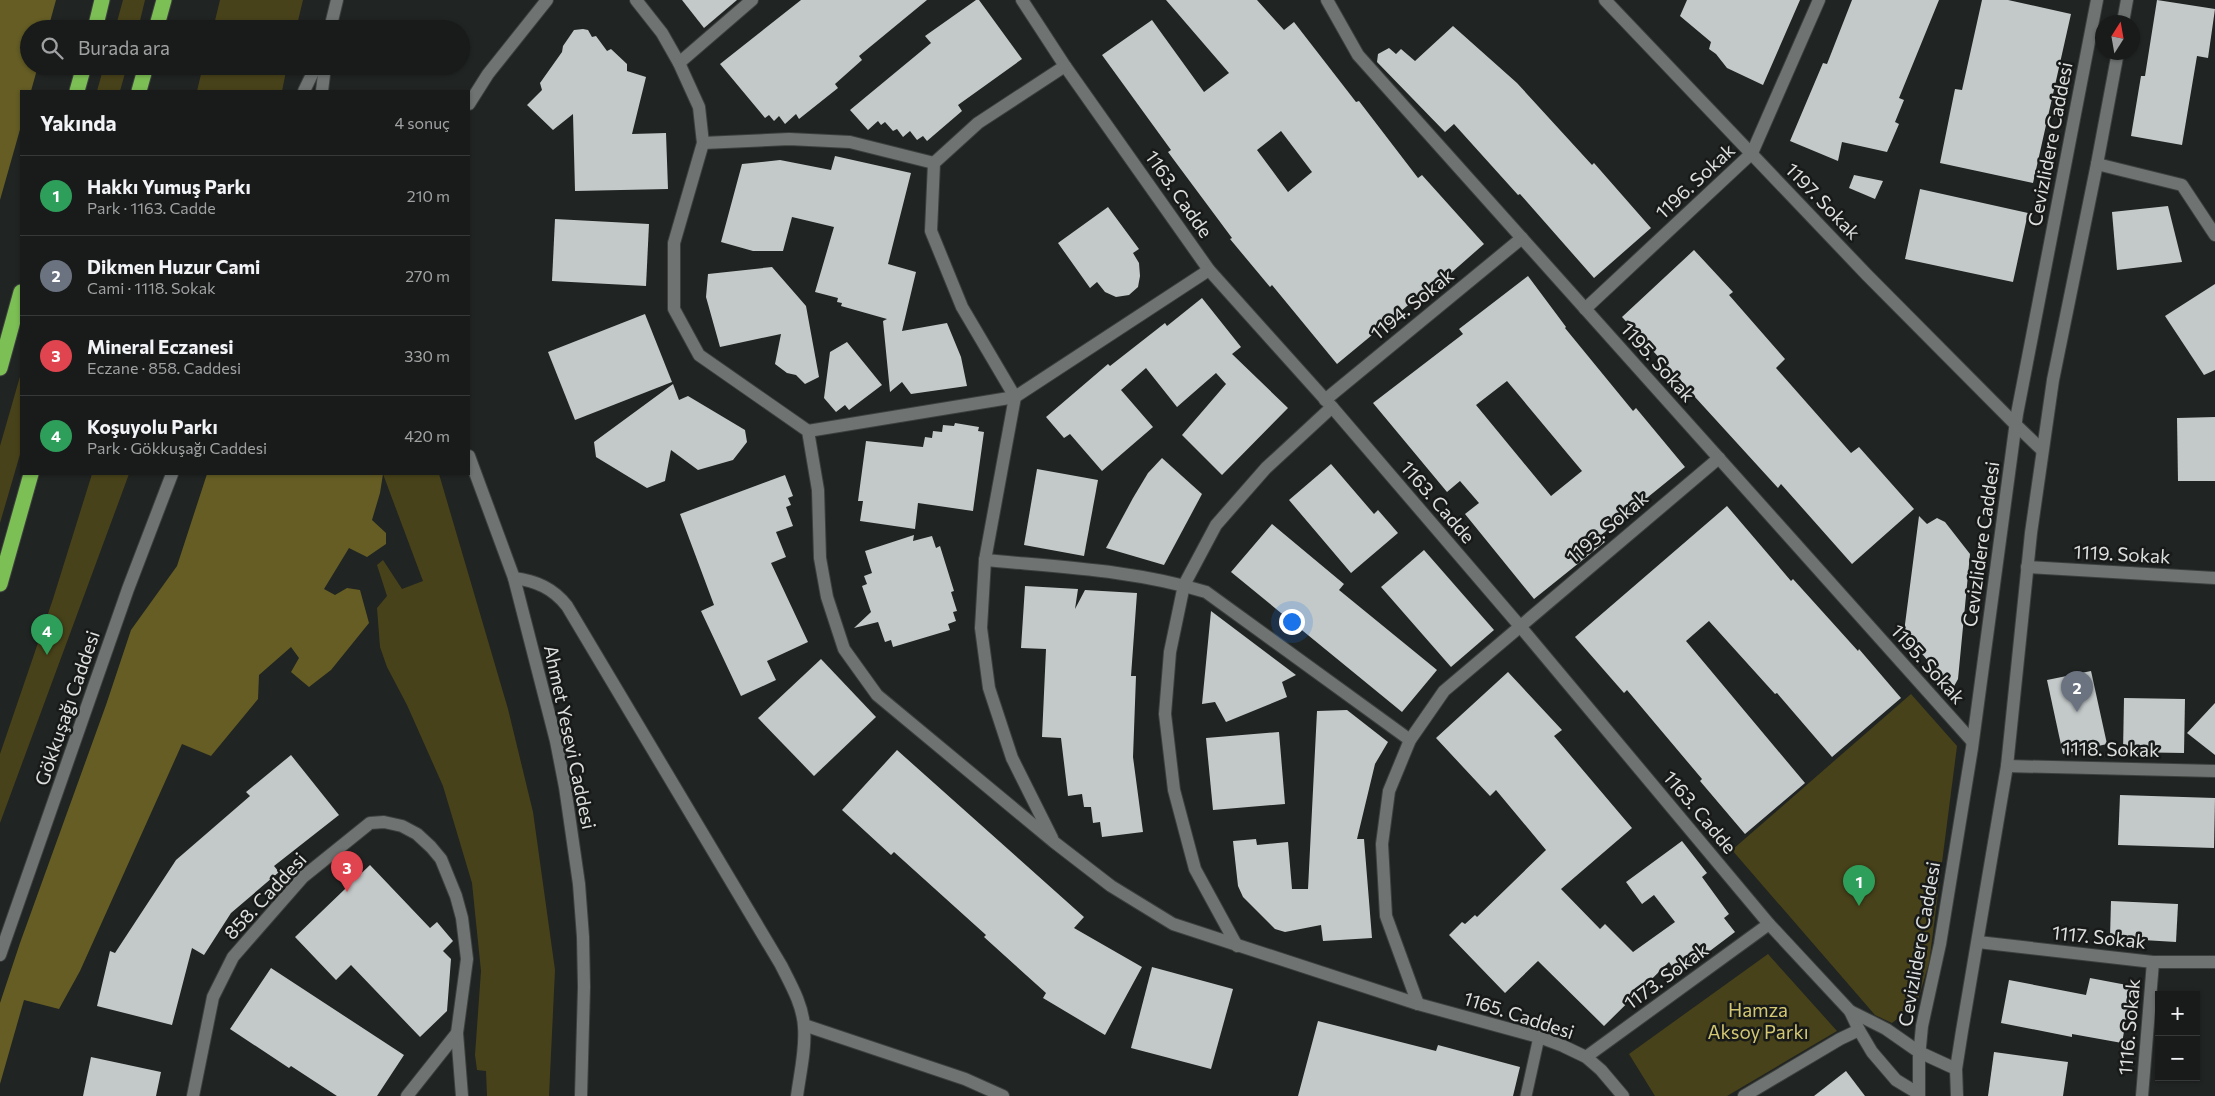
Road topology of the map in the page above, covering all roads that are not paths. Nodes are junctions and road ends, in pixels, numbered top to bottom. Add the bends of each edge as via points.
1 (102, 0) edge
2 (164, 0) edge
3 (337, 0) edge
4 (547, 0) edge
5 (636, 0) edge
6 (752, 0) edge
7 (1022, 0) edge
8 (1327, 0) edge
9 (1605, 0) edge
10 (1819, 0) edge
11 (2097, 0) edge
12 (2127, 0) edge
13 (2124, 15) edge
14 (96, 20) edge
15 (158, 20) edge
16 (332, 20) edge
17 (2116, 60) edge
18 (679, 63) junction
19 (1065, 66) junction
20 (81, 75) edge
21 (143, 75) edge
22 (312, 75) edge
23 (323, 75) edge
24 (77, 90) edge
25 (139, 90) edge
26 (304, 90) edge
27 (322, 90) edge
28 (470, 102) edge
29 (703, 143) junction
30 (1752, 153) junction
31 (934, 164) junction
32 (2097, 164) junction
33 (2215, 235) edge
34 (1522, 238) junction
35 (1209, 270) junction
36 (20, 296) edge
37 (1585, 309) junction
38 (0, 368) edge
39 (1015, 397) junction
40 (1329, 404) junction
41 (2016, 425) junction
42 (808, 431) junction
43 (2042, 450) junction
44 (1719, 458) junction
45 (470, 459) edge
46 (31, 475) edge
47 (172, 475) edge
48 (985, 560) junction
49 (2027, 568) junction
50 (514, 578) junction
51 (2215, 578) edge
52 (0, 584) edge
53 (1184, 585) junction
54 (1519, 625) junction
55 (1410, 740) junction
56 (1972, 741) junction
57 (2006, 766) junction
58 (2215, 771) edge
59 (1054, 842) junction
60 (1769, 924) junction
61 (1978, 942) junction
62 (1237, 946) junction
63 (0, 955) edge
64 (2153, 962) junction
65 (2215, 962) edge
66 (1418, 1004) junction
67 (1850, 1011) junction
68 (804, 1026) junction
69 (1859, 1030) junction
70 (457, 1032) junction
71 (1539, 1037) junction
72 (1919, 1052) junction
73 (1586, 1058) junction
74 (1956, 1069) junction
75 (1921, 1095) edge
76 (193, 1096) edge
77 (406, 1096) edge
78 (462, 1096) edge
79 (581, 1096) edge
80 (797, 1096) edge
81 (1003, 1096) edge
82 (1526, 1096) edge
83 (1622, 1096) edge
84 (1744, 1096) edge
85 (1957, 1096) edge
86 (2142, 1096) edge

1 - 14 highway
2 - 15 highway
3 - 16 street
4 - 28 street via 488,74
5 - 18 street via 662,33
6 - 18 street
7 - 19 street, 1163. Cadde
8 - 34 street, 1195. Sokak via 1358,55
9 - 30 street, 1197. Sokak
10 - 30 street, 1196. Sokak
11 - 41 street, Cevizlidere Caddesi
12 - 13 street
17 - 32 street
18 - 29 street via 699,107
19 - 31 street via 978,122
19 - 35 street, 1163. Cadde
20 - 24 highway
21 - 25 highway
22 - 26 street
23 - 27 street
29 - 31 street via 789,139 850,142
29 - 42 street via 674,243 674,309 699,355
30 - 37 street, 1196. Sokak
30 - 41 street, 1197. Sokak
31 - 39 street via 931,231 962,307
32 - 33 street via 2182,185
32 - 43 street
34 - 37 street, 1195. Sokak
34 - 40 street, 1194. Sokak
35 - 39 street
35 - 40 street, 1163. Cadde
36 - 38 highway
37 - 44 street, 1195. Sokak
39 - 42 street
39 - 48 street
40 - 53 street, 1194. Sokak via 1216,525
40 - 54 street, 1163. Cadde
41 - 43 street, 1197. Sokak
41 - 56 street, Cevizlidere Caddesi
42 - 59 street, 1165. Caddesi via 818,490 820,558 826,597 844,648 877,695
43 - 49 street
44 - 54 street, 1193. Sokak
44 - 56 street, 1195. Sokak
45 - 50 street, Ahmet Yesevi Caddesi
46 - 52 highway
47 - 63 street, Gökkuşağı Caddesi via 128,589
48 - 53 street
48 - 59 street via 981,628 989,688 1012,758
49 - 51 street, 1119. Sokak
49 - 57 street
50 - 68 street via 536,582 568,606 781,965 795,995
50 - 79 street, Ahmet Yesevi Caddesi via 556,741 572,830 583,937
53 - 55 street via 1206,592
53 - 62 street, 1194. Sokak via 1170,652 1165,714 1174,790 1195,869
54 - 55 street, 1193. Sokak via 1444,691
54 - 60 street, 1163. Cadde
55 - 66 street, 1193. Sokak via 1389,791 1382,844 1386,916
56 - 72 street, Cevizlidere Caddesi via 1940,944
57 - 58 street, 1118. Sokak
57 - 61 street
59 - 62 street, 1165. Caddesi via 1111,886 1173,924
60 - 67 street, 1163. Cadde
60 - 73 street, 1173. Sokak
61 - 64 street, 1117. Sokak
61 - 74 street
62 - 66 street, 1165. Caddesi
64 - 65 street, 1117. Sokak
64 - 86 street, 1116. Sokak
66 - 71 street, 1165. Caddesi
67 - 69 street, 1163. Cadde
67 - 72 street, 1163. Cadde via 1886,1029
68 - 80 street
68 - 81 street via 965,1078
69 - 75 street, 1163. Cadde via 1872,1052 1896,1080
69 - 84 street
70 - 76 street, 858. Caddesi via 467,959 462,918 451,878 442,859 417,834 402,826 370,823 303,877 233,957 213,997
70 - 77 street
70 - 78 street, 858. Caddesi
71 - 73 street, 1165. Caddesi
71 - 82 lane
72 - 74 street, 1163. Cadde
72 - 75 street, Cevizlidere Caddesi
73 - 83 street, 1165. Caddesi via 1601,1070
74 - 85 street

